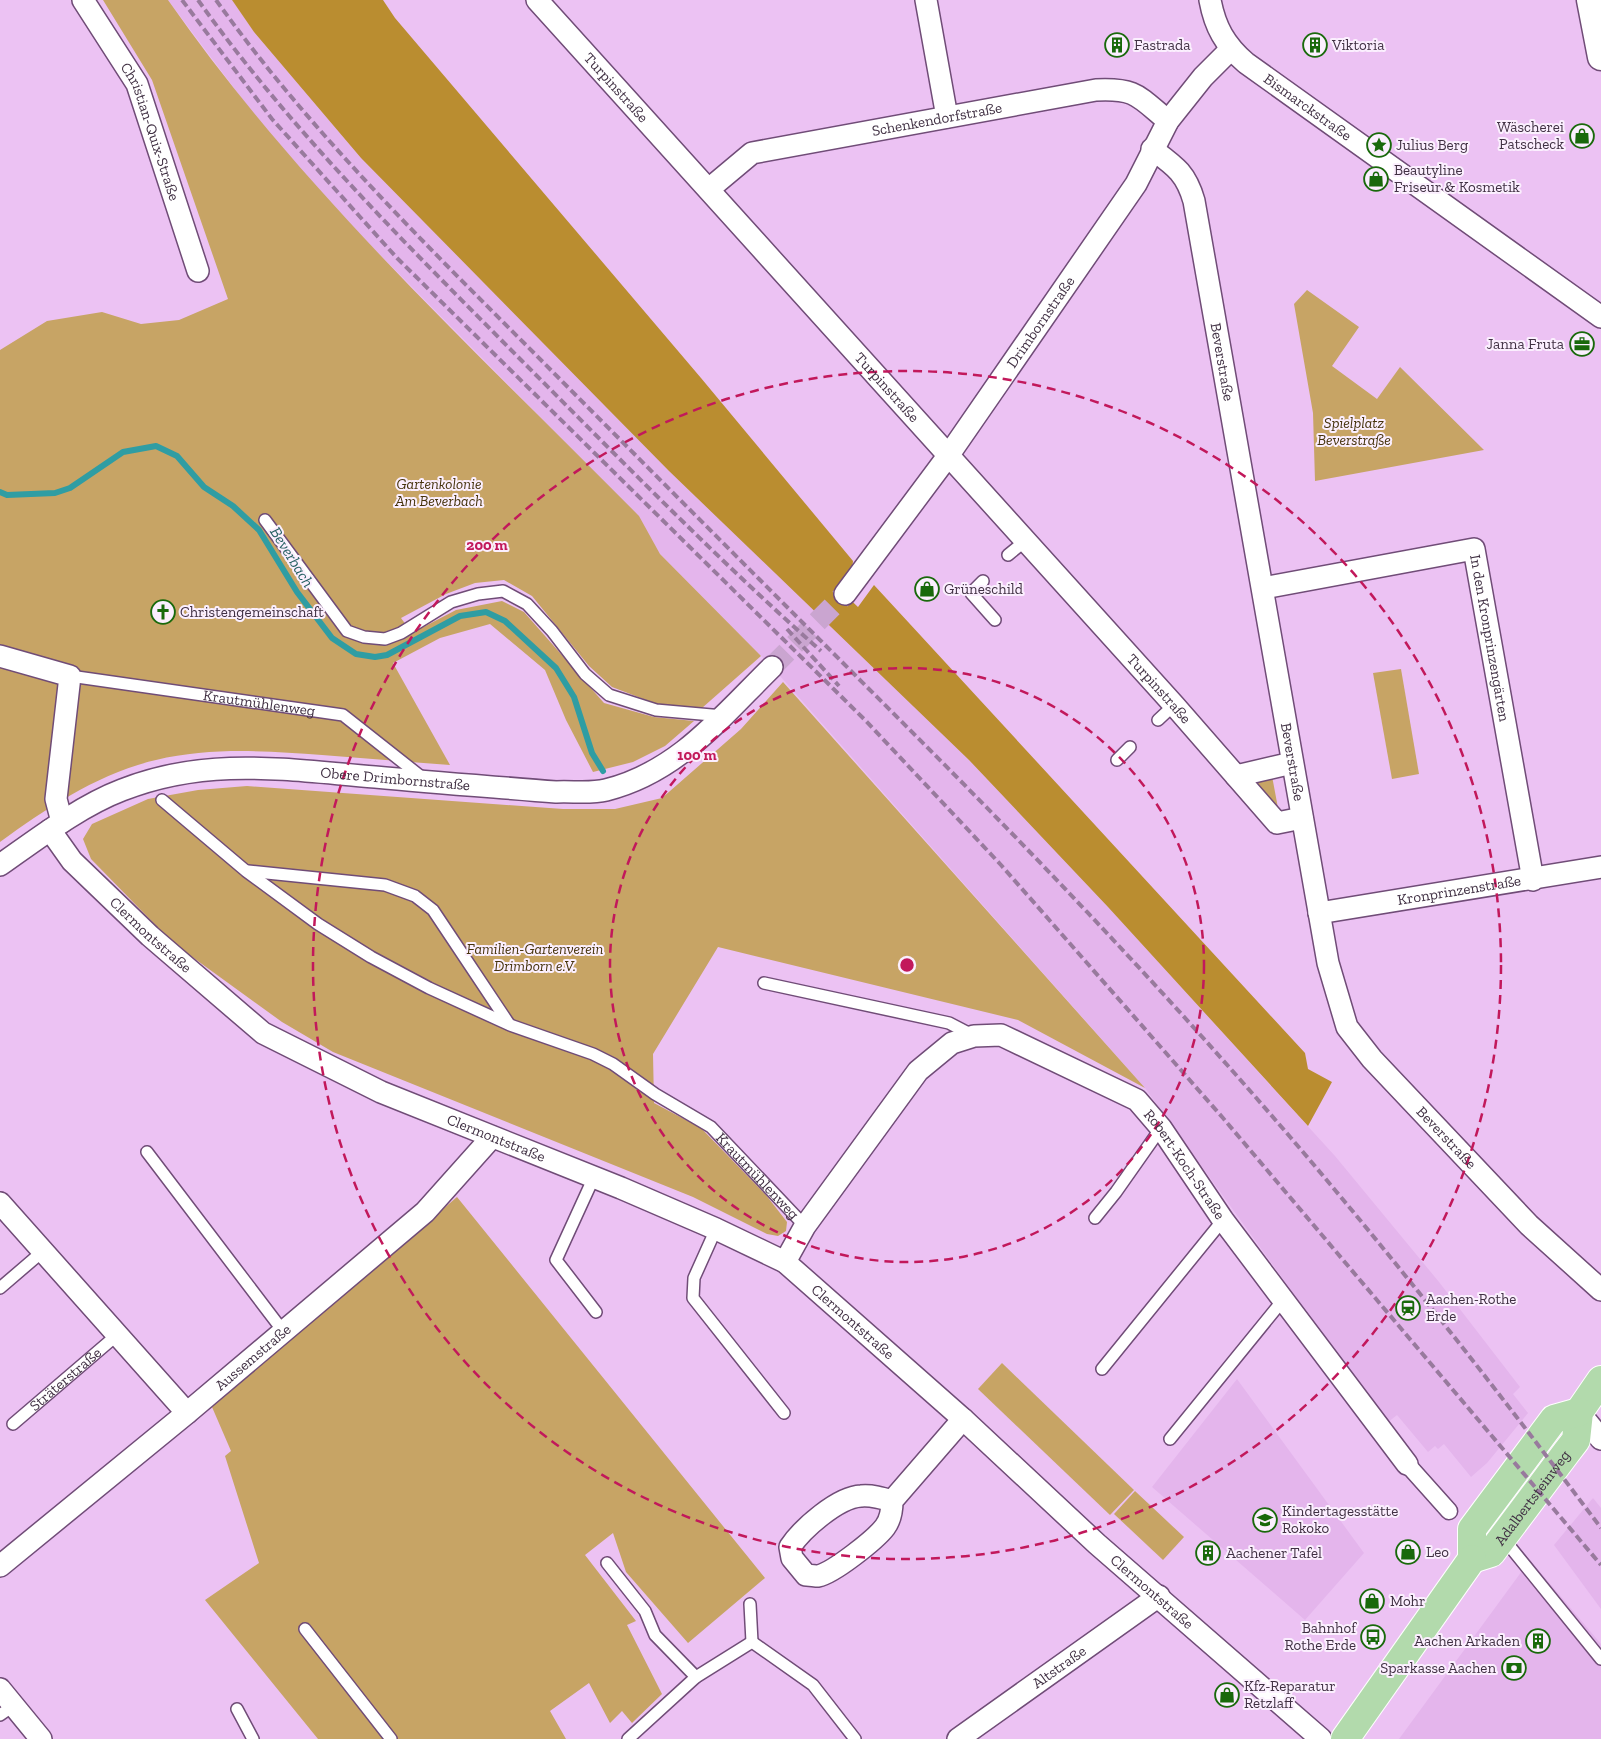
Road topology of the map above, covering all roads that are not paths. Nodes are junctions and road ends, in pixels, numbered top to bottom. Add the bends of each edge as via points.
1 (84, 0) edge
2 (537, 0) edge
3 (926, 0) edge
4 (1210, 0) edge
5 (1590, 0) edge
6 (1230, 50) junction
7 (1601, 58) edge
8 (947, 117) junction
9 (1168, 121) junction
10 (1152, 149) junction
11 (709, 189) junction
12 (198, 271) dead end
13 (1601, 317) edge
14 (948, 456) junction
15 (266, 520) dead end
16 (1025, 541) junction
17 (1008, 556) dead end
18 (983, 581) dead end
19 (1262, 588) junction
20 (845, 594) tunnel mouth
21 (996, 620) dead end
22 (0, 656) edge
23 (772, 667) tunnel mouth
24 (70, 676) junction
25 (1174, 704) junction
26 (723, 716) junction
27 (1158, 720) dead end
28 (1130, 747) dead end
29 (1117, 760) dead end
30 (1292, 763) junction
31 (1236, 776) junction
32 (427, 782) junction
33 (162, 800) dead end
34 (1302, 818) junction
35 (56, 826) junction
36 (0, 865) edge
37 (1601, 867) edge
38 (246, 871) junction
39 (1532, 880) junction
40 (1319, 913) junction
41 (764, 983) dead end
42 (510, 1025) junction
43 (974, 1036) junction
44 (1161, 1128) junction
45 (492, 1137) junction
46 (147, 1152) dead end
47 (594, 1177) junction
48 (0, 1203) edge
49 (1095, 1218) dead end
50 (1223, 1220) junction
51 (805, 1226) junction
52 (716, 1228) junction
53 (42, 1252) junction
54 (784, 1262) junction
55 (0, 1288) edge
56 (1601, 1290) edge
57 (1283, 1300) junction
58 (596, 1312) dead end
59 (283, 1331) junction
60 (117, 1335) junction
61 (1102, 1369) dead end
62 (1601, 1380) edge
63 (1579, 1412) junction
64 (187, 1413) junction
65 (784, 1413) dead end
66 (963, 1419) junction
67 (13, 1424) dead end
68 (1170, 1439) dead end
69 (1601, 1439) edge
70 (1407, 1464) joint
71 (892, 1502) junction
72 (1449, 1511) dead end
73 (1503, 1538) junction
74 (1472, 1559) junction
75 (607, 1563) dead end
76 (0, 1566) edge
77 (1159, 1596) junction
78 (750, 1604) dead end
79 (305, 1629) dead end
80 (752, 1642) junction
81 (1601, 1659) edge
82 (696, 1677) junction
83 (0, 1689) edge
84 (238, 1709) dead end
85 (7, 1711) edge
86 (41, 1739) edge
87 (253, 1739) edge
88 (391, 1739) edge
89 (628, 1739) edge
90 (855, 1739) edge
91 (958, 1739) edge
92 (1321, 1739) edge
93 (1345, 1739) edge

1 - 12 street, Christian-Quix-Straße via 137,84
2 - 11 street, Turpinstraße
3 - 8 street
4 - 6 street, Bismarckstraße via 1219,32
5 - 7 street
6 - 9 street, Drimbornstraße via 1203,77
6 - 13 street, Bismarckstraße
8 - 9 street, Schenkendorfstraße via 1096,90 1120,89 1131,92
8 - 11 street, Schenkendorfstraße via 752,153
9 - 10 street, Drimbornstraße
10 - 14 street, Drimbornstraße via 1136,184
10 - 19 street, Beverstraße via 1182,173 1190,185
11 - 14 street, Turpinstraße
14 - 16 street, Turpinstraße
14 - 20 street, Drimbornstraße
15 - 26 lane via 346,630 385,639 401,633 451,602 503,591 526,604 585,674 609,695 656,710
16 - 17 lane
16 - 25 street, Turpinstraße
18 - 21 lane via 971,593
19 - 30 street, Beverstraße
19 - 39 street, In den Kronprinzengärten via 1474,549
22 - 24 street, Krautmühlenweg
23 - 26 street, Obere Drimbornstraße
24 - 32 lane, Krautmühlenweg via 343,715
24 - 35 street via 56,799
25 - 27 lane
25 - 31 street, Turpinstraße
26 - 32 street, Obere Drimbornstraße via 675,759 653,773 604,790 556,792
28 - 29 lane
30 - 31 street
30 - 34 street, Beverstraße
31 - 34 street, Turpinstraße via 1277,823
32 - 35 street, Obere Drimbornstraße via 248,766 192,770 121,790
33 - 38 lane, Krautmühlenweg
34 - 40 street, Beverstraße
35 - 36 street, Obere Drimbornstraße
35 - 45 street, Clermontstraße via 72,861 150,936 264,1032 381,1092
37 - 39 street, Kronprinzenstraße
38 - 42 lane, Krautmühlenweg via 371,958
38 - 42 lane via 385,885 415,896 433,910
39 - 40 street, Kronprinzenstraße
40 - 56 street, Beverstraße via 1328,963 1347,1027 1372,1059 1529,1225
41 - 43 lane via 949,1023
42 - 51 lane, Krautmühlenweg via 613,1064 710,1127
43 - 44 street, Robert-Koch-Straße via 1001,1035 1136,1100
43 - 51 street, Robert-Koch-Straße via 952,1043 918,1071
44 - 49 lane
44 - 50 street, Robert-Koch-Straße
45 - 47 street, Clermontstraße
45 - 59 street, Aussemstraße via 425,1212
46 - 59 lane
47 - 52 street, Clermontstraße
47 - 58 lane via 556,1260
48 - 53 street
50 - 57 street, Robert-Koch-Straße
50 - 61 lane
51 - 54 street, Robert-Koch-Straße
52 - 54 street, Clermontstraße
52 - 65 lane via 694,1278 693,1298
53 - 55 lane
53 - 60 street
54 - 66 street, Clermontstraße
57 - 68 lane
57 - 70 street, Robert-Koch-Straße
59 - 64 street, Aussemstraße
60 - 64 street
60 - 67 lane, Sträterstraße
62 - 63 main road, Adalbertsteinweg
63 - 69 street
63 - 73 main road, Adalbertsteinweg via 1576,1440
63 - 74 main road, Adalbertsteinweg via 1554,1419 1472,1529
64 - 76 street, Aussemstraße
66 - 71 street
66 - 77 street, Clermontstraße via 1097,1544
70 - 72 street, Robert-Koch-Straße
71 - 71 street via 892,1513 885,1527 831,1570 818,1576 806,1575 792,1558 790,1548 798,1534 840,1502 860,1495
73 - 74 main road, Adalbertsteinweg via 1491,1553
73 - 81 lane
74 - 93 main road
75 - 82 lane via 644,1610 655,1635
77 - 91 street, Altstraße
77 - 92 street, Clermontstraße
78 - 80 lane
79 - 88 lane
80 - 82 lane
80 - 90 lane via 813,1685
82 - 89 lane
83 - 85 street
84 - 87 lane
85 - 86 street

